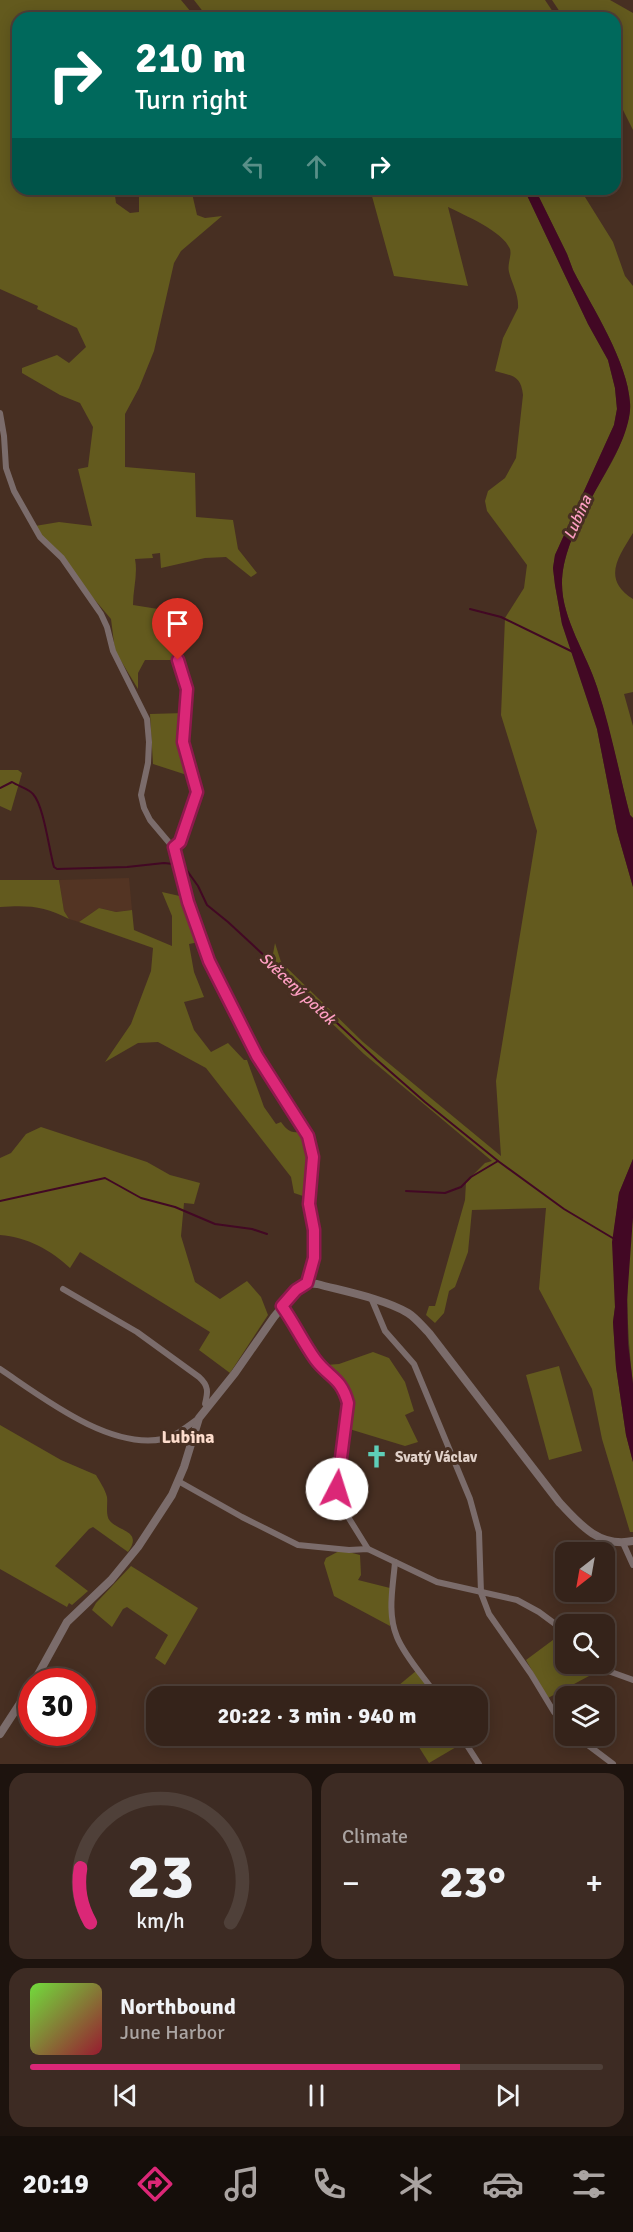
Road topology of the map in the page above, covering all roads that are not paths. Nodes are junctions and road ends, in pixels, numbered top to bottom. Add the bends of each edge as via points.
1 (0, 413) edge
2 (178, 660) dead end
3 (174, 847) junction
4 (307, 1283) junction
5 (63, 1289) dead end
6 (372, 1300) junction
7 (282, 1306) junction
8 (0, 1369) edge
9 (208, 1406) junction
10 (200, 1418) junction
11 (178, 1481) junction
12 (633, 1541) edge
13 (623, 1543) junction
14 (368, 1549) junction
15 (395, 1562) junction
16 (633, 1565) edge
17 (481, 1593) junction
18 (555, 1624) edge
19 (41, 1668) edge
20 (615, 1673) edge
21 (633, 1680) edge
22 (430, 1686) edge
23 (18, 1706) edge
24 (555, 1713) edge
25 (0, 1734) edge
26 (467, 1746) edge
27 (589, 1746) edge
28 (479, 1764) edge
29 (613, 1764) edge

1 - 3 street via 6,468 14,491 40,537 62,558 105,620 112,651 144,711 149,741 141,802 150,820
2 - 3 street via 187,689 183,742 197,792 180,842
3 - 4 street via 209,961 257,1056 308,1136 313,1157 309,1204 314,1258
4 - 6 street
4 - 7 street
5 - 9 street via 136,1332 199,1377 207,1384
6 - 13 street via 406,1312 420,1323 578,1523 597,1537
6 - 17 street via 385,1331 414,1364 471,1499 479,1532
7 - 9 street
7 - 14 street via 314,1357 344,1390 347,1408 337,1493
8 - 10 street via 58,1407 119,1436 164,1438
9 - 10 street
10 - 11 street
11 - 14 street via 298,1545
11 - 19 street via 138,1547 111,1580 67,1622
12 - 13 street
13 - 16 street
14 - 15 street
15 - 17 street via 437,1582
15 - 22 street via 391,1604 396,1634
17 - 18 street via 517,1600
17 - 24 street via 489,1614
20 - 21 street
23 - 25 street
26 - 28 street
27 - 29 street

